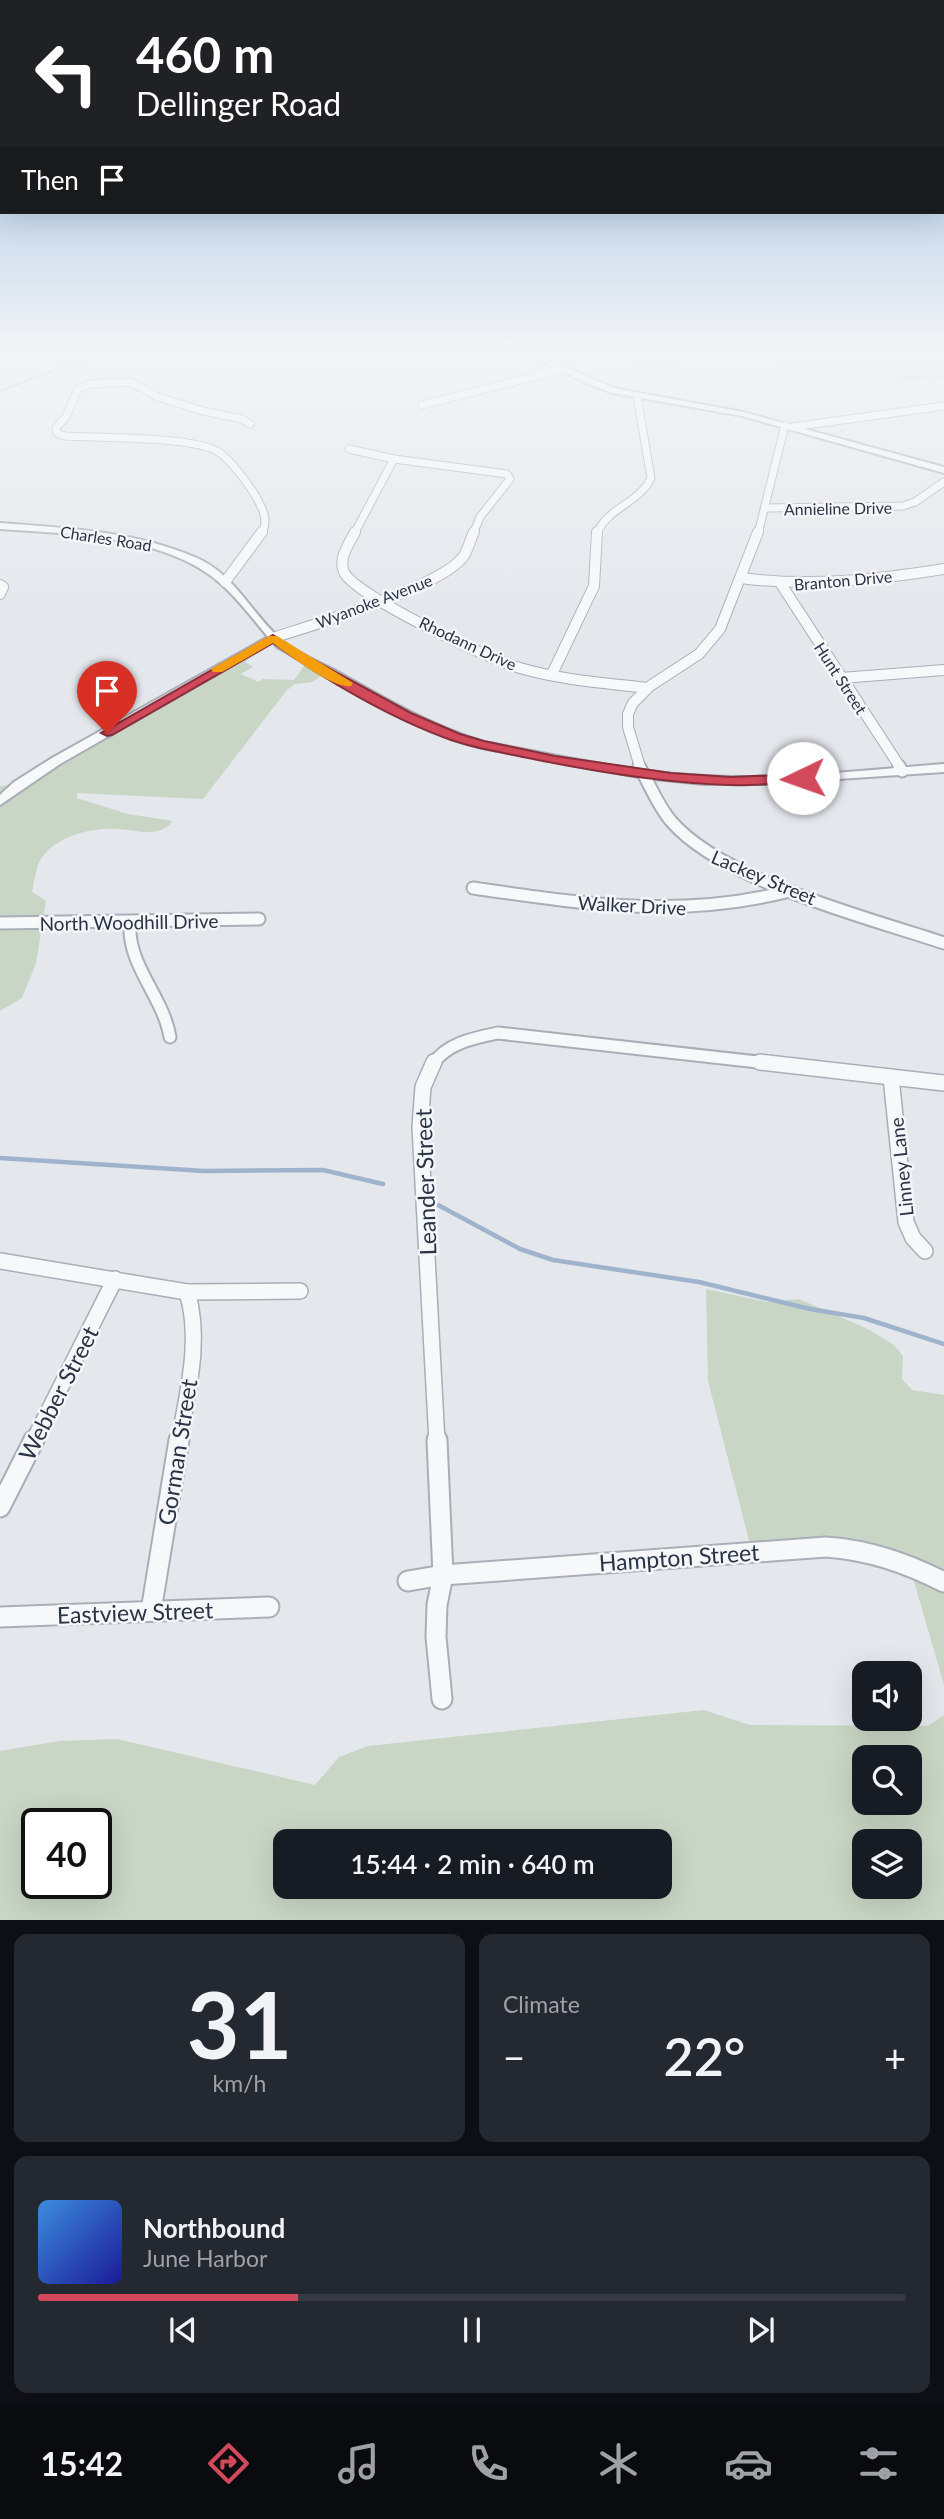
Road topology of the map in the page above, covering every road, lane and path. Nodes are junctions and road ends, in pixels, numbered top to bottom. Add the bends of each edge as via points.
1 (137, 440) edge
2 (645, 440) edge
3 (785, 440) edge
4 (837, 440) edge
5 (349, 449) dead end
6 (394, 459) junction
7 (944, 470) edge
8 (944, 482) edge
9 (766, 508) junction
10 (0, 526) edge
11 (944, 569) edge
12 (741, 578) junction
13 (226, 582) junction
14 (780, 584) junction
15 (383, 601) junction
16 (273, 638) junction
17 (944, 670) edge
18 (552, 674) junction
19 (841, 678) junction
20 (647, 688) junction
21 (943, 770) edge
22 (902, 771) junction
23 (644, 774) junction
24 (0, 801) edge
25 (473, 888) dead end
26 (790, 891) junction
27 (259, 919) dead end
28 (0, 923) edge
29 (130, 923) junction
30 (944, 943) edge
31 (170, 1037) dead end
32 (891, 1077) junction
33 (944, 1083) edge
34 (925, 1251) dead end
35 (0, 1261) edge
36 (115, 1279) junction
37 (300, 1291) dead end
38 (187, 1292) junction
39 (0, 1507) edge
40 (443, 1575) junction
41 (408, 1581) dead end
42 (944, 1582) edge
43 (269, 1607) dead end
44 (151, 1611) junction
45 (0, 1617) edge
46 (442, 1699) dead end

1 - 13 street via 197,444 220,453 261,502 266,522 260,537
2 - 18 street via 649,485 604,519 598,529 594,586
3 - 9 street, Lackey Street
4 - 7 street
5 - 6 street, Wyanoke Avenue
6 - 15 street, Rhodann Drive via 342,559 350,580
6 - 15 street, Wyanoke Avenue via 500,472 510,479 480,517 460,562
8 - 9 street, Annieline Drive via 903,506
9 - 12 street, Lackey Street
10 - 13 street, Charles Road via 134,540 196,561
11 - 14 street, Branton Drive via 818,585
12 - 14 street, Branton Drive
12 - 20 street, Lackey Street via 723,622 707,646
13 - 16 street, Charles Road
14 - 19 street, Hunt Street
15 - 16 street, Wyanoke Avenue
15 - 18 street, Rhodann Drive via 511,665
16 - 23 street, Charles Road via 304,660 455,737
16 - 24 street via 56,761
17 - 19 street
18 - 20 street, Rhodann Drive
19 - 22 street, Hunt Street
20 - 23 street, Lackey Street via 628,714 631,743
21 - 22 street, Charles Road
22 - 23 street, Charles Road via 731,781
23 - 26 street, Lackey Street via 662,809 690,840 731,867
25 - 26 street, Walker Drive via 645,909 709,908
26 - 30 street, Lackey Street
27 - 29 street, North Woodhill Drive
28 - 29 street, North Woodhill Drive
29 - 31 street via 127,933 136,961 165,1010
32 - 33 street, Leander Street
32 - 34 street, Linney Lane via 906,1222
32 - 40 street, Leander Street via 498,1032 443,1051 430,1066 419,1104
35 - 36 street
36 - 38 street
36 - 39 street, Webber Street
37 - 38 street
38 - 44 street, Gorman Street via 194,1330 191,1367
40 - 41 street, Hampton Street
40 - 42 street, Hampton Street via 826,1547 885,1555
40 - 46 street, Leander Street via 437,1634
43 - 44 street, Eastview Street
44 - 45 street, Eastview Street

